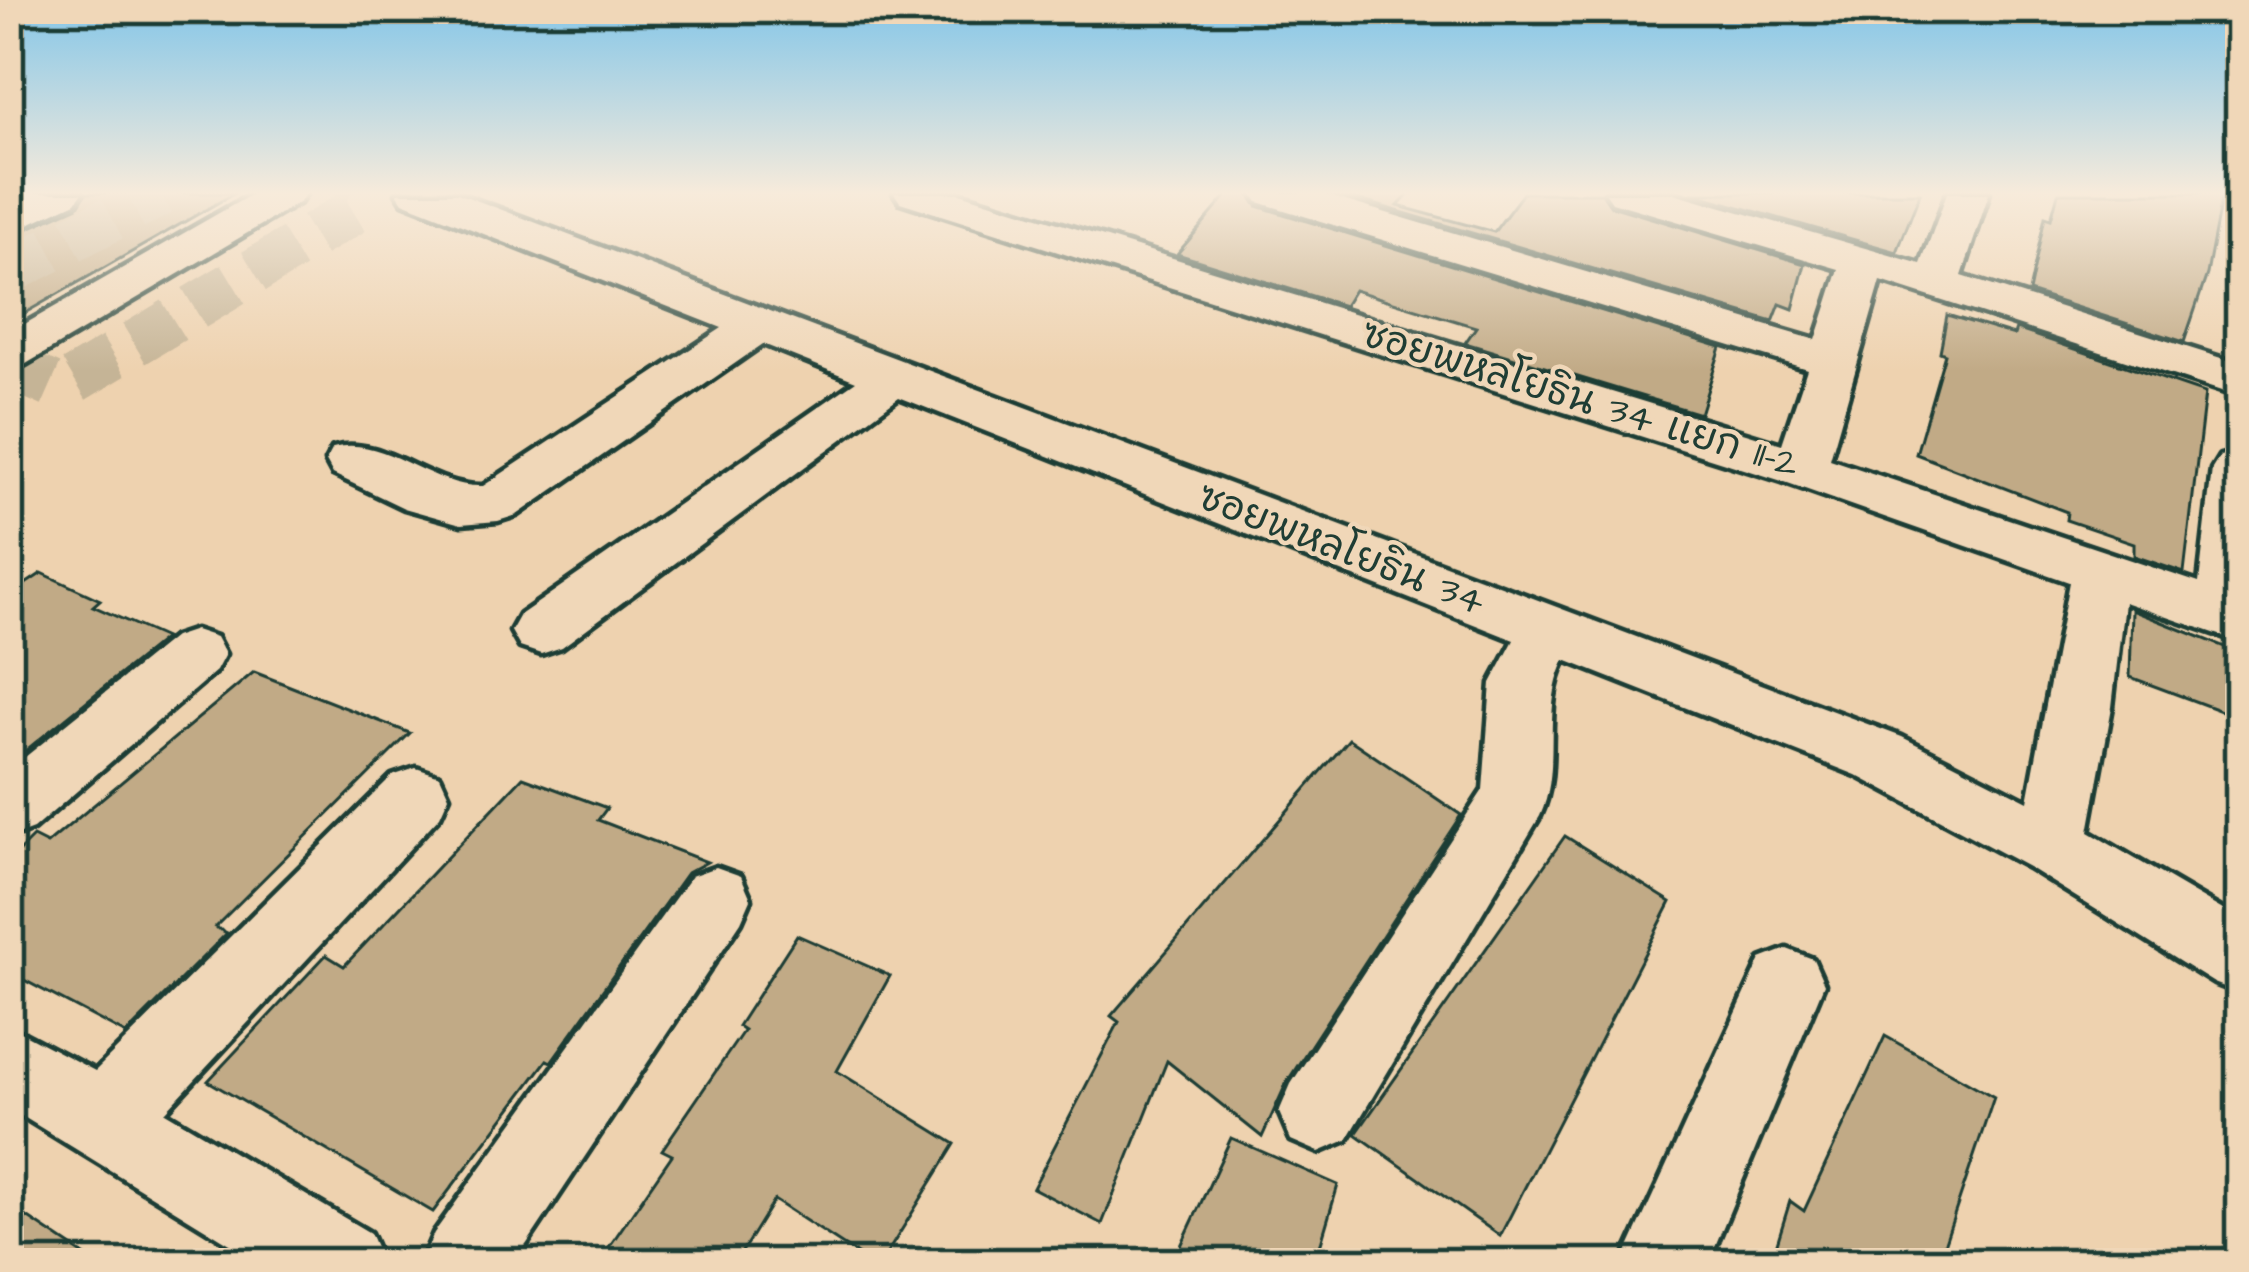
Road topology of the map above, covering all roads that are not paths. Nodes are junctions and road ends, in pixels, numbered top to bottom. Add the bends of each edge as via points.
1 (183, 252) edge
2 (569, 252) edge
3 (1106, 252) edge
4 (1471, 252) edge
5 (1824, 252) edge
6 (1948, 252) edge
7 (1863, 264) junction
8 (1937, 283) junction
9 (757, 326) junction
10 (9, 353) edge
11 (1833, 361) junction
12 (893, 378) junction
13 (2240, 381) edge
14 (352, 461) dead end
15 (1801, 468) junction
16 (2239, 469) edge
17 (2098, 572) junction
18 (2232, 618) edge
19 (1550, 630) junction
20 (541, 632) dead end
21 (195, 654) dead end
22 (416, 796) dead end
23 (9, 809) edge
24 (2052, 845) junction
25 (716, 899) dead end
26 (2240, 959) edge
27 (1787, 983) dead end
28 (9, 1064) edge
29 (1319, 1112) dead end
30 (103, 1120) junction
31 (340, 1263) edge
32 (464, 1263) edge
33 (1665, 1263) edge

1 - 10 street
2 - 9 street, ซอยพหลโยธิน 34
3 - 15 street, ซอยพหลโยธิน 34 แยก 11-2
4 - 11 street
5 - 7 street
6 - 8 street
7 - 8 street
7 - 11 street
8 - 13 street
9 - 12 street, ซอยพหลโยธิน 34
9 - 14 street via 498,502 476,509 451,503
11 - 15 street
12 - 19 street, ซอยพหลโยธิน 34
12 - 20 street
15 - 17 street, ซอยพหลโยธิน 34 แยก 11-2
16 - 18 street
17 - 18 street, ซอยพหลโยธิน 34 แยก 11-2
17 - 24 street
19 - 24 street, ซอยพหลโยธิน 34 via 1879,756
19 - 29 street via 1522,683 1516,796
21 - 23 street
22 - 30 street
24 - 26 street, ซอยพหลโยธิน 34
25 - 32 street
27 - 33 street
28 - 30 street
30 - 31 street

